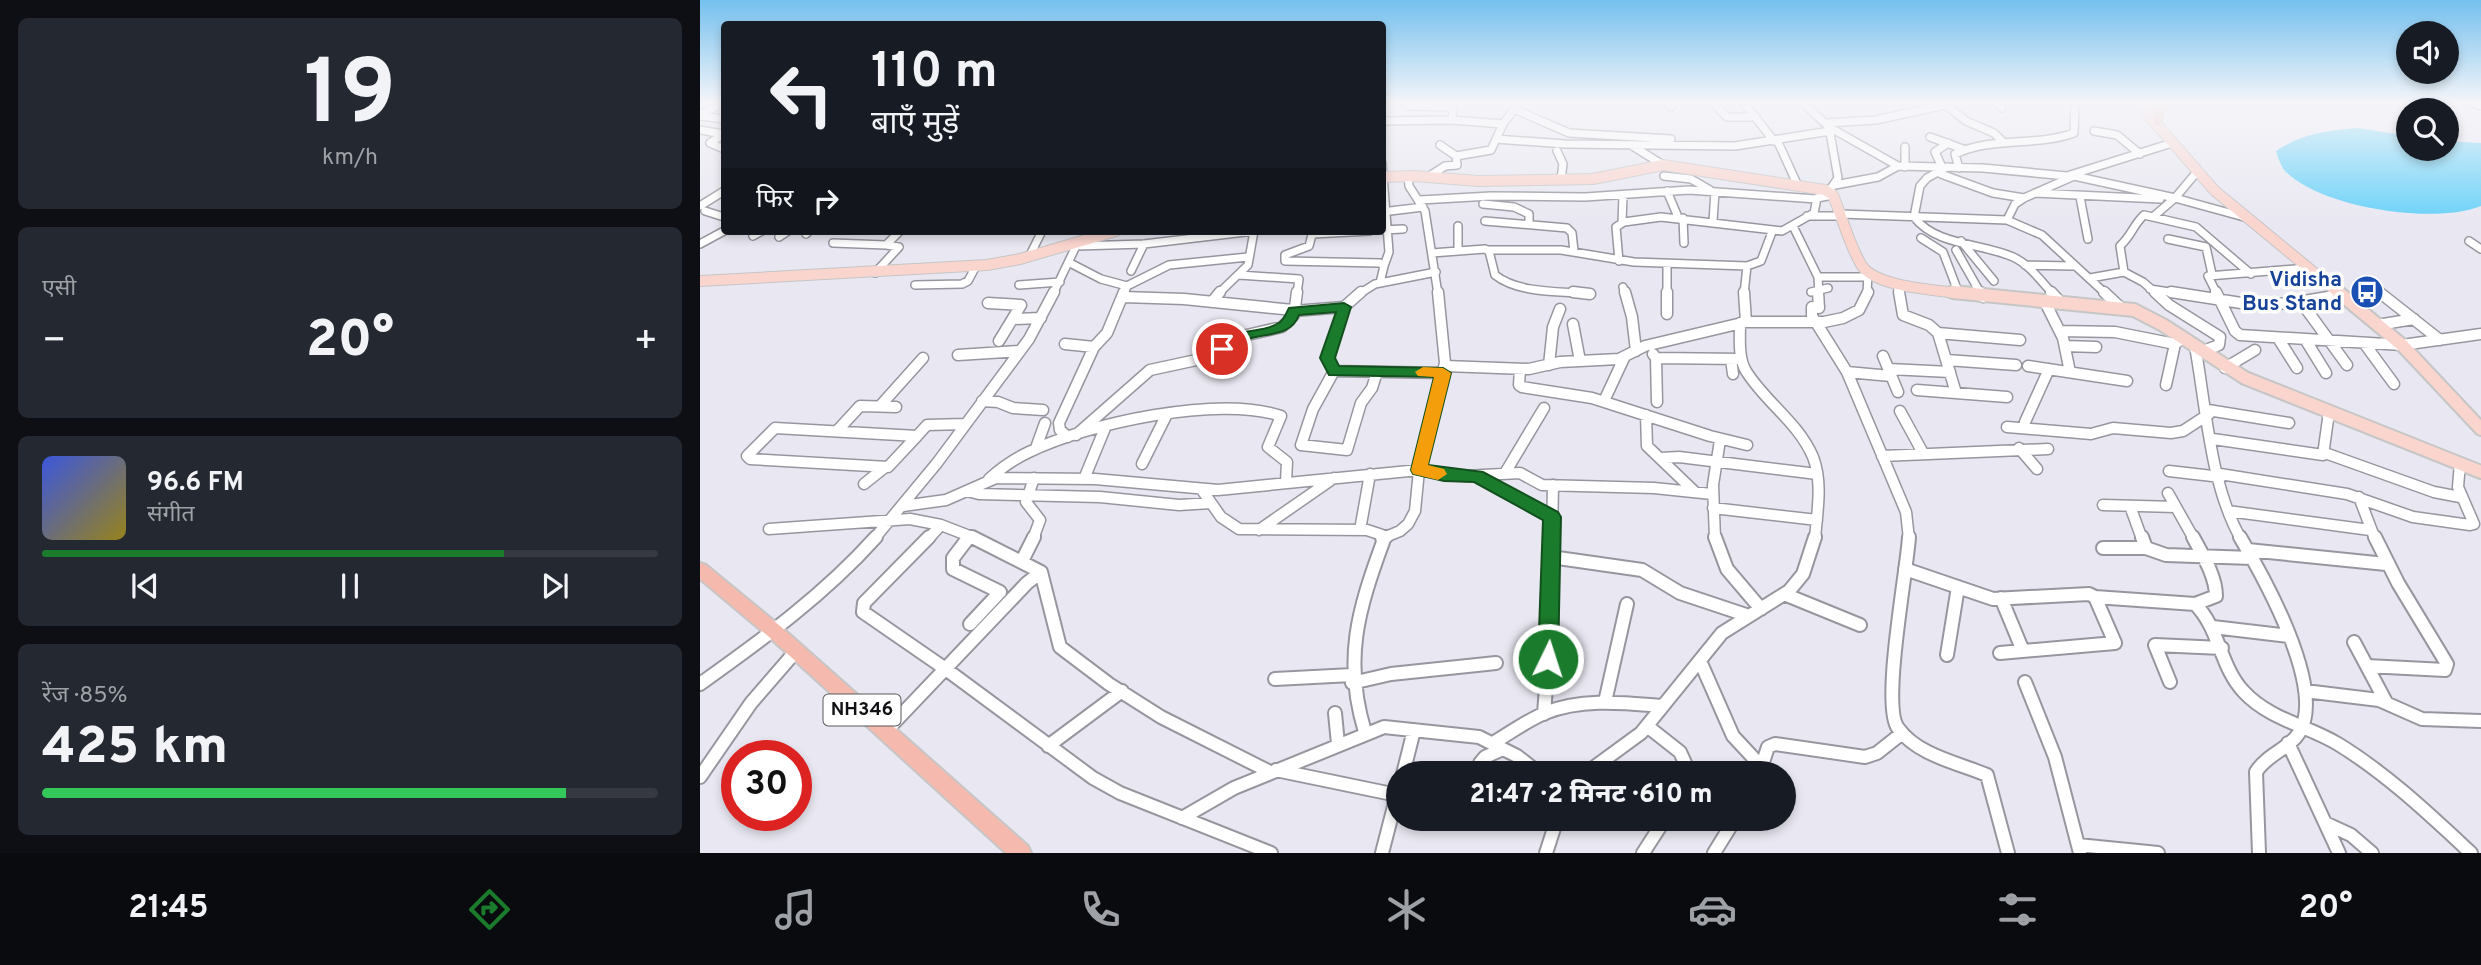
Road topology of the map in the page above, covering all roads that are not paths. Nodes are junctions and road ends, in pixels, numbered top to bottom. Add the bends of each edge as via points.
1 (1494, 143) edge
2 (1549, 143) edge
3 (1756, 143) edge
4 (1776, 143) edge
5 (1832, 143) edge
6 (1859, 143) edge
7 (1948, 143) joint
8 (1990, 143) edge
9 (2126, 143) edge
10 (2172, 143) joint
11 (1440, 145) dead end
12 (1630, 145) junction
13 (1905, 146) dead end
14 (1963, 149) junction
15 (1557, 151) dead end
16 (1488, 152) junction
17 (2140, 154) junction
18 (1456, 156) junction
19 (1471, 159) dead end
20 (1902, 166) junction
21 (1959, 168) junction
22 (1664, 170) junction
23 (1943, 170) junction
24 (2196, 173) junction
25 (1386, 176) edge
26 (1408, 176) junction
27 (2074, 176) junction
28 (1428, 177) junction
29 (1561, 179) junction
30 (1798, 186) junction
31 (1832, 190) junction
32 (1667, 191) junction
33 (1714, 192) junction
34 (2035, 193) junction
35 (721, 195) edge
36 (1623, 195) junction
37 (2080, 197) junction
38 (2024, 198) junction
39 (2174, 199) junction
40 (1816, 200) junction
41 (1421, 204) junction
42 (1483, 204) dead end
43 (703, 208) edge
44 (1386, 212) edge
45 (1841, 215) junction
46 (721, 216) edge
47 (1807, 216) junction
48 (2154, 216) junction
49 (1914, 217) junction
50 (2244, 217) junction
51 (1680, 218) junction
52 (2007, 220) junction
53 (1485, 221) dead end
54 (1713, 221) junction
55 (1622, 222) junction
56 (1529, 224) junction
57 (1458, 226) dead end
58 (1793, 226) junction
59 (1403, 229) dead end
60 (1386, 230) edge
61 (721, 232) edge
62 (1772, 232) junction
63 (782, 235) edge
64 (896, 235) edge
65 (1040, 235) edge
66 (1097, 235) edge
67 (1220, 235) edge
68 (1253, 235) edge
69 (1312, 235) edge
70 (1386, 235) edge
71 (779, 237) dead end
72 (1922, 238) dead end
73 (2088, 239) dead end
74 (2168, 239) dead end
75 (1961, 241) junction
76 (2469, 241) dead end
77 (832, 243) dead end
78 (1685, 243) dead end
79 (700, 244) edge
80 (1077, 244) junction
81 (1144, 244) junction
82 (886, 245) junction
83 (2481, 249) edge
84 (1488, 250) junction
85 (1956, 250) dead end
86 (1458, 251) junction
87 (1574, 251) junction
88 (1432, 253) junction
89 (1030, 255) junction
90 (1248, 257) junction
91 (1619, 261) junction
92 (1070, 262) junction
93 (1667, 264) junction
94 (976, 265) junction
95 (2025, 265) junction
96 (1384, 266) junction
97 (1747, 266) junction
98 (2073, 266) junction
99 (2307, 268) junction
100 (1131, 271) dead end
101 (1436, 272) junction
102 (2124, 272) junction
103 (875, 273) junction
104 (1868, 274) junction
105 (2212, 274) junction
106 (2231, 274) junction
107 (2251, 274) junction
108 (1239, 275) junction
109 (1818, 276) junction
110 (2090, 278) junction
111 (700, 281) edge
112 (1994, 281) dead end
113 (1060, 282) junction
114 (1380, 283) junction
115 (1897, 284) junction
116 (2245, 284) dead end
117 (915, 285) dead end
118 (1019, 285) dead end
119 (1127, 286) junction
120 (1623, 287) dead end
121 (2150, 289) junction
122 (2379, 292) dead end
123 (1959, 293) junction
124 (1590, 294) dead end
125 (2340, 295) junction
126 (1123, 297) junction
127 (1983, 297) junction
128 (2218, 299) junction
129 (1210, 302) junction
130 (2301, 302) junction
131 (988, 303) dead end
132 (2046, 303) junction
133 (2062, 304) junction
134 (1198, 307) dead end
135 (1344, 307) junction
136 (2121, 308) junction
137 (1560, 309) dead end
138 (1294, 311) junction
139 (1667, 314) dead end
140 (1041, 318) junction
141 (1013, 319) junction
142 (2414, 319) junction
143 (1821, 322) junction
144 (1743, 323) junction
145 (1573, 324) dead end
146 (2377, 325) junction
147 (2060, 331) junction
148 (1938, 333) junction
149 (2481, 334) edge
150 (2278, 338) junction
151 (2305, 339) junction
152 (2020, 340) dead end
153 (2440, 340) junction
154 (999, 341) dead end
155 (2330, 341) junction
156 (2364, 343) junction
157 (1065, 344) dead end
158 (2175, 344) junction
159 (2195, 345) junction
160 (2402, 345) junction
161 (2065, 346) junction
162 (2096, 346) dead end
163 (1094, 347) junction
164 (1641, 348) junction
165 (2255, 350) dead end
166 (1020, 351) junction
167 (958, 355) dead end
168 (1625, 356) junction
169 (1883, 356) dead end
170 (923, 358) dead end
171 (1656, 358) junction
172 (1736, 359) junction
173 (1580, 360) junction
174 (1947, 360) junction
175 (1549, 365) junction
176 (2015, 365) dead end
177 (2347, 365) dead end
178 (2028, 366) dead end
179 (2225, 368) junction
180 (2297, 368) dead end
181 (1520, 369) junction
182 (2049, 369) junction
183 (1444, 370) junction
184 (1334, 371) junction
185 (1377, 372) junction
186 (1847, 372) junction
187 (1950, 372) junction
188 (2070, 372) junction
189 (1890, 373) junction
190 (2326, 373) dead end
191 (1733, 374) dead end
192 (2127, 381) dead end
193 (2394, 384) dead end
194 (2166, 385) dead end
195 (1917, 390) dead end
196 (1898, 392) dead end
197 (1956, 393) junction
198 (2007, 397) dead end
199 (982, 401) junction
200 (1604, 401) junction
201 (1657, 402) dead end
202 (880, 407) junction
203 (895, 407) dead end
204 (1544, 408) dead end
205 (1043, 410) dead end
206 (1900, 411) dead end
207 (2208, 412) junction
208 (2329, 412) junction
209 (1166, 415) junction
210 (1646, 415) junction
211 (2025, 422) dead end
212 (1045, 423) dead end
213 (2289, 423) dead end
214 (965, 424) junction
215 (2007, 427) dead end
216 (1105, 428) junction
217 (2481, 429) edge
218 (837, 431) junction
219 (917, 436) junction
220 (1072, 436) junction
221 (2213, 439) junction
222 (1720, 440) junction
223 (1746, 444) dead end
224 (1036, 448) junction
225 (2019, 448) junction
226 (2048, 449) dead end
227 (1923, 453) junction
228 (2325, 453) junction
229 (1882, 456) junction
230 (1661, 458) junction
231 (1714, 463) junction
232 (2460, 463) junction
233 (1142, 464) dead end
234 (884, 468) junction
235 (2037, 468) dead end
236 (1419, 470) junction
237 (2169, 471) dead end
238 (2481, 472) edge
239 (1505, 473) junction
240 (1370, 474) junction
241 (1817, 474) junction
242 (2220, 475) junction
243 (1477, 476) junction
244 (1034, 478) junction
245 (1334, 478) junction
246 (1084, 479) junction
247 (989, 480) junction
248 (1286, 482) junction
249 (864, 484) dead end
250 (1553, 485) junction
251 (1202, 490) junction
252 (967, 491) junction
253 (1695, 492) junction
254 (2168, 493) dead end
255 (1029, 494) junction
256 (1712, 494) junction
257 (2359, 497) junction
258 (2460, 497) junction
259 (1211, 503) junction
260 (2103, 505) dead end
261 (903, 506) junction
262 (2130, 506) junction
263 (2176, 507) junction
264 (1713, 508) junction
265 (2228, 511) junction
266 (1552, 517) junction
267 (892, 518) junction
268 (1817, 520) junction
269 (942, 525) junction
270 (769, 529) dead end
271 (1259, 530) junction
272 (1360, 530) junction
273 (2370, 530) junction
274 (970, 536) junction
275 (1383, 538) junction
276 (2103, 548) dead end
277 (2146, 548) junction
278 (2250, 554) junction
279 (1551, 557) junction
280 (2204, 557) junction
281 (1023, 559) junction
282 (2386, 564) junction
283 (1905, 569) junction
284 (700, 570) edge
285 (1041, 572) junction
286 (1958, 587) junction
287 (1784, 594) junction
288 (2095, 597) junction
289 (2001, 598) junction
290 (1627, 604) dead end
291 (2195, 604) junction
292 (1761, 609) junction
293 (1749, 616) junction
294 (970, 624) dead end
295 (1860, 625) dead end
296 (2213, 627) junction
297 (774, 631) junction
298 (2289, 636) junction
299 (2354, 642) dead end
300 (2222, 648) junction
301 (2022, 651) junction
302 (796, 652) junction
303 (2000, 653) dead end
304 (1947, 655) dead end
305 (1700, 661) junction
306 (1496, 663) dead end
307 (2367, 666) junction
308 (947, 670) junction
309 (1275, 679) dead end
310 (1352, 679) junction
311 (2025, 682) dead end
312 (2170, 682) dead end
313 (700, 684) edge
314 (1122, 691) junction
315 (2305, 691) junction
316 (1605, 702) junction
317 (2386, 702) junction
318 (1663, 706) junction
319 (1335, 713) dead end
320 (1544, 714) junction
321 (2481, 721) edge
322 (1647, 726) junction
323 (2302, 728) junction
324 (1414, 730) junction
325 (886, 731) junction
326 (1365, 732) junction
327 (1901, 734) junction
328 (2288, 743) junction
329 (1338, 744) junction
330 (1048, 746) junction
331 (1498, 746) junction
332 (1406, 761) edge
333 (1482, 761) edge
334 (1520, 761) edge
335 (1602, 761) edge
336 (1687, 761) edge
337 (1753, 761) edge
338 (1763, 761) edge
339 (1273, 771) junction
340 (700, 777) edge
341 (1386, 791) edge
342 (1182, 818) junction
343 (2325, 823) junction
344 (1388, 831) edge
345 (1552, 831) edge
346 (1657, 831) edge
347 (1728, 831) edge
348 (2078, 849) edge
349 (1021, 853) edge
350 (1271, 853) edge
351 (1382, 853) edge
352 (1546, 853) edge
353 (1643, 853) edge
354 (1714, 853) edge
355 (2008, 853) edge
356 (2158, 853) edge
357 (2259, 853) edge
358 (2339, 853) edge
359 (2372, 853) edge
360 (2471, 853) edge

1 - 16 street
2 - 12 street
3 - 12 street
4 - 30 street
5 - 31 street via 1838,178
6 - 20 street
7 - 14 street
7 - 23 street via 1935,152
8 - 14 street
9 - 17 street
10 - 17 street
10 - 24 main road
11 - 18 street
12 - 22 street
13 - 20 street
14 - 21 street via 1954,157
15 - 29 street via 1563,164
16 - 18 street
16 - 19 street
17 - 27 street
18 - 28 street via 1457,165 1445,166
20 - 23 street
20 - 31 street
21 - 23 street
21 - 27 street
22 - 29 main road
22 - 30 main road via 1700,169
22 - 33 street via 1691,178
23 - 38 street via 1993,193
23 - 49 street via 1920,185
24 - 39 street
24 - 50 main road
25 - 26 main road
26 - 28 main road
26 - 41 street
27 - 34 street
27 - 39 street
28 - 29 main road
30 - 31 main road
31 - 40 street
31 - 45 main road
32 - 33 street
32 - 36 street
32 - 51 street
33 - 40 street
33 - 54 street
34 - 37 street
34 - 38 street
35 - 43 street
36 - 41 street
36 - 55 street
37 - 39 street
37 - 73 street
38 - 52 street
39 - 48 street
39 - 50 street
40 - 47 street via 1816,211
41 - 44 street
41 - 88 street
42 - 56 street via 1522,209 1529,214
43 - 46 street
45 - 47 street
45 - 49 street
45 - 104 main road
47 - 58 street
48 - 102 street via 2137,220 2120,246
48 - 107 street via 2196,227
49 - 52 street
49 - 75 street via 1925,229
50 - 99 main road
51 - 54 street
51 - 55 street
51 - 78 street
52 - 98 street via 2042,235
53 - 56 street
54 - 62 street
55 - 91 street via 1616,228
56 - 87 street via 1567,228
57 - 86 street
58 - 62 street
58 - 109 street
59 - 60 street
61 - 79 street
62 - 97 street via 1761,261
63 - 71 street
64 - 82 street
65 - 89 street
66 - 80 main road
67 - 81 street
68 - 90 street
69 - 96 street via 1310,246 1285,255 1285,261 1362,261
70 - 96 street via 1389,257
72 - 123 street via 1943,252
74 - 105 street via 2206,247
75 - 95 street via 2014,257
75 - 112 street
76 - 83 street
77 - 82 street
80 - 81 street
80 - 89 main road
80 - 92 street
81 - 100 street
82 - 103 street via 899,247
84 - 86 street
84 - 87 street
84 - 124 street via 1494,274 1501,278
85 - 127 street
86 - 88 street
87 - 91 street
88 - 101 street
89 - 94 main road
90 - 108 street via 1249,263
90 - 119 street via 1169,265
91 - 93 street
92 - 113 street
92 - 119 street via 1101,279
93 - 97 street
93 - 139 street
94 - 103 main road
94 - 117 street via 962,284
95 - 98 street
95 - 133 street
96 - 114 street
97 - 144 street
98 - 110 street
99 - 107 street
99 - 125 main road
101 - 114 street
101 - 183 street
102 - 110 street
102 - 121 street
103 - 111 main road via 742,275
104 - 109 street
104 - 115 main road
104 - 143 street via 1865,303 1855,313
105 - 106 street
105 - 128 street via 2208,276
106 - 107 street
106 - 116 street
108 - 129 street via 1224,284
108 - 138 street via 1299,279
109 - 143 street via 1812,316
110 - 136 street
113 - 118 street
113 - 140 street
114 - 135 street via 1367,287
115 - 123 main road
115 - 148 street via 1903,315
119 - 126 street
120 - 164 street
121 - 128 street
121 - 159 street via 2220,337 2219,345
122 - 142 street
123 - 127 main road
125 - 130 street
125 - 146 main road
126 - 129 street
126 - 163 street via 1107,333
127 - 132 main road
128 - 130 street via 2254,305
128 - 150 street via 2238,334
129 - 134 street
129 - 138 street
130 - 155 street
131 - 141 street via 1021,305
132 - 133 main road
132 - 147 street
133 - 136 main road
135 - 138 street
135 - 184 street via 1328,358
136 - 159 main road via 2155,319
137 - 175 street
138 - 220 street via 1282,327 1238,337 1201,359 1150,370
140 - 141 street
140 - 166 street
141 - 154 street
142 - 146 street
142 - 153 street
143 - 144 street
143 - 186 street
144 - 164 street
144 - 172 street
145 - 173 street
146 - 160 main road
147 - 158 street via 2115,332
147 - 161 street
148 - 152 street
148 - 174 street
149 - 153 street
150 - 151 street
150 - 180 street
151 - 155 street
151 - 190 street
153 - 160 street
155 - 156 street
155 - 177 street
156 - 160 street
156 - 193 street
157 - 163 street
158 - 159 street
158 - 194 street
159 - 179 main road
159 - 207 street
160 - 217 main road
161 - 162 street
161 - 188 street
163 - 220 street via 1059,423 1060,430
164 - 168 street
164 - 171 street
165 - 179 street
166 - 167 street
166 - 199 street
168 - 173 street
168 - 200 street
169 - 189 street
170 - 202 street
171 - 172 street
171 - 201 street
172 - 191 street
172 - 241 street via 1802,435
173 - 175 street
174 - 176 street
174 - 187 street
175 - 181 street
178 - 182 street
179 - 208 main road
181 - 183 street
181 - 200 street via 1522,387
182 - 188 street
182 - 211 street
183 - 185 street
183 - 236 street
184 - 185 street
184 - 185 street via 1313,409 1303,447 1347,450 1361,403
186 - 189 street
186 - 229 street
187 - 189 street
187 - 197 street
188 - 192 street
189 - 196 street
195 - 197 street
197 - 198 street
199 - 205 street
199 - 214 street
200 - 210 street
202 - 203 street
202 - 218 street via 858,407
204 - 239 street
206 - 227 street
207 - 213 street
207 - 215 street via 2171,433 2113,428 2091,434
207 - 221 street
208 - 228 street
208 - 232 main road
209 - 216 street
209 - 233 street
209 - 248 street via 1234,407 1278,414 1281,420 1268,447 1287,462
210 - 222 street
210 - 230 street via 1647,446
212 - 224 street
214 - 219 street via 930,424
214 - 261 street
216 - 220 street
216 - 246 street
218 - 219 street
218 - 234 street via 775,428 748,458
219 - 234 street
220 - 224 street
221 - 228 street
221 - 242 street
222 - 223 street
222 - 231 street
224 - 247 street
225 - 226 street
225 - 227 street
225 - 235 street
227 - 229 street
228 - 258 street
229 - 283 street via 1906,512
230 - 231 street
230 - 253 street
231 - 241 street
231 - 256 street
232 - 238 main road
232 - 258 street via 2455,477
234 - 249 street
236 - 240 street
236 - 243 street
236 - 275 street via 1415,511 1400,531
237 - 242 street
239 - 243 street
239 - 250 street via 1520,473 1536,484
240 - 245 street
240 - 272 street
241 - 268 street
242 - 257 street
242 - 265 street
243 - 266 street
244 - 246 street
244 - 247 street
244 - 255 street
245 - 248 street
245 - 271 street
246 - 251 street
247 - 252 street
248 - 251 street
250 - 253 street
250 - 266 street
251 - 259 street
252 - 255 street
252 - 261 street via 946,500
253 - 256 street
254 - 263 street
255 - 259 street via 1179,505
255 - 281 street via 1026,506 1040,526
256 - 264 street
257 - 258 street via 2413,517 2474,524
257 - 273 street
259 - 271 street via 1230,524
260 - 262 street
261 - 267 street
262 - 263 street
262 - 277 street
263 - 280 street
264 - 268 street
264 - 292 street via 1722,561
265 - 273 street
265 - 278 street
266 - 279 street
267 - 269 street
267 - 270 street
267 - 297 street via 834,581
268 - 287 street via 1815,544 1803,574
269 - 274 street
269 - 308 street via 862,608
271 - 272 street
272 - 275 street
273 - 282 street
274 - 281 street
274 - 294 street via 953,558 953,569 1000,592
275 - 310 street via 1353,636
276 - 277 street
277 - 280 street via 2166,555
278 - 280 street
278 - 282 street
278 - 298 street
279 - 293 street via 1642,570 1693,599
279 - 320 street
280 - 291 street via 2216,596
281 - 285 street
282 - 307 street via 2447,669
283 - 286 street
283 - 327 street via 1892,703
284 - 297 highway, NH346
285 - 308 street
285 - 314 street via 1060,647
286 - 289 street
286 - 304 street
287 - 292 street
287 - 295 street
288 - 289 street
288 - 291 street
288 - 301 street via 2115,643
289 - 301 street
290 - 316 street
291 - 296 street
292 - 293 street
293 - 305 street via 1722,633
296 - 298 street
296 - 300 street
297 - 302 highway, NH346
297 - 313 street
298 - 315 street via 2304,675
299 - 307 street
300 - 312 street via 2155,645
300 - 323 street via 2246,694
301 - 303 street
302 - 325 highway, NH346
302 - 340 street via 751,703
305 - 318 street
305 - 337 street via 1733,736
306 - 310 street
307 - 317 street
308 - 325 street
308 - 330 street
309 - 310 street
310 - 326 street
311 - 348 street via 2054,757
314 - 330 street
314 - 339 street via 1199,738
315 - 317 street
315 - 323 street via 2307,710
316 - 318 street
316 - 320 street
317 - 321 street via 2422,719
318 - 322 street
319 - 329 street
320 - 331 street
322 - 335 street
322 - 336 street
323 - 328 street
323 - 360 street via 2363,761
324 - 326 street via 1384,727
324 - 331 street via 1479,737
324 - 332 street
325 - 349 highway, NH346
326 - 329 street
327 - 338 street via 1865,757 1774,744
327 - 355 street via 1919,747 1987,775
328 - 343 street
328 - 357 street via 2260,762 2256,772
329 - 339 street
330 - 342 street via 1120,793
331 - 333 street
331 - 334 street
339 - 341 street
339 - 342 street
342 - 350 street
343 - 358 street
343 - 359 street via 2351,835
344 - 351 street
345 - 352 street
346 - 353 street
347 - 354 street
348 - 356 street

